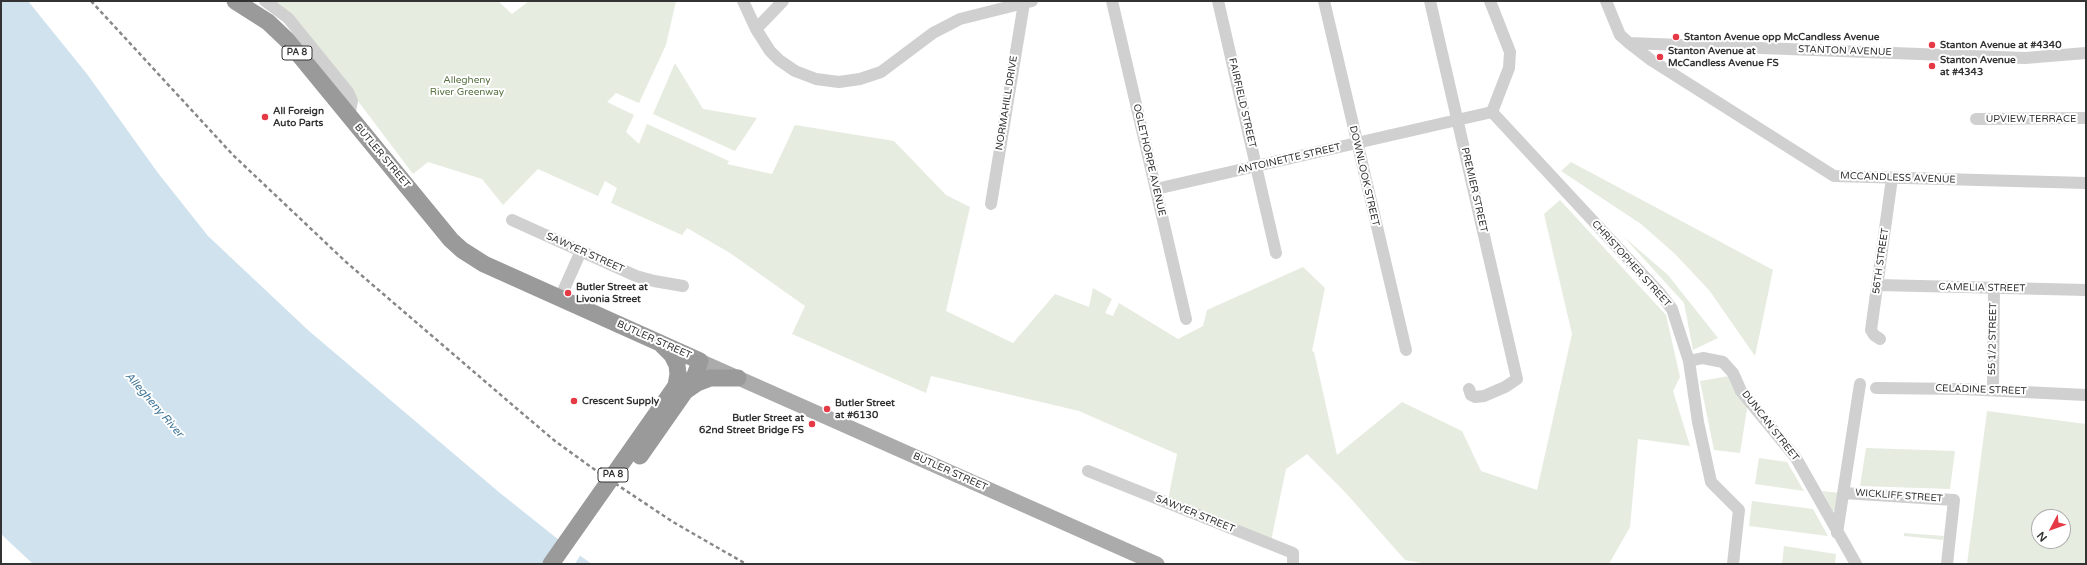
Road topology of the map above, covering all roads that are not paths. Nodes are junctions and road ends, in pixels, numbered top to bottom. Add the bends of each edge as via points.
1 (235, 1) edge
2 (265, 1) edge
3 (743, 1) edge
4 (783, 1) edge
5 (1112, 1) edge
6 (1218, 1) edge
7 (1324, 1) edge
8 (1430, 1) edge
9 (1490, 1) edge
10 (1606, 1) edge
11 (1028, 2) edge
12 (756, 29) junction
13 (1629, 43) junction
14 (2086, 53) edge
15 (1492, 112) junction
16 (349, 116) junction
17 (2086, 118) edge
18 (1976, 119) dead end
19 (1458, 120) junction
20 (1357, 143) junction
21 (1256, 166) junction
22 (1892, 178) junction
23 (2086, 183) edge
24 (1156, 189) junction
25 (991, 204) dead end
26 (512, 220) dead end
27 (581, 251) junction
28 (1276, 253) dead end
29 (1878, 285) junction
30 (683, 286) dead end
31 (1994, 288) junction
32 (2086, 290) edge
33 (560, 298) junction
34 (1186, 319) dead end
35 (1880, 339) dead end
36 (660, 343) junction
37 (1406, 350) dead end
38 (700, 361) junction
39 (1689, 361) junction
40 (738, 378) junction
41 (685, 381) junction
42 (1860, 384) dead end
43 (1876, 388) dead end
44 (1469, 389) dead end
45 (1993, 390) junction
46 (2086, 395) edge
47 (1088, 471) dead end
48 (1843, 493) junction
49 (1837, 533) junction
50 (551, 564) edge
51 (564, 564) edge
52 (1157, 564) edge
53 (1294, 564) edge
54 (1733, 564) edge
55 (1856, 564) edge
56 (1947, 564) edge

1 - 16 highway, BUTLER STREET / PA 8 via 281,34
2 - 16 street via 288,18 348,92 352,102
3 - 12 street
4 - 12 street
5 - 24 street, OGLETHORPE AVENUE
6 - 21 street, FAIRFIELD STREET
7 - 20 street, DOWNLOOK STREET
8 - 19 street, PREMIER STREET
9 - 15 street via 1510,52 1509,68
10 - 13 street via 1620,35
11 - 12 street via 960,19 933,33 881,72 839,82 816,79 795,71 770,51
11 - 25 street, NORMAHILL DRIVE
13 - 14 street, STANTON AVENUE via 2026,58
13 - 22 street, MCCANDLESS AVENUE via 1651,60 1825,172 1834,176
15 - 19 street, ANTOINETTE STREET
15 - 39 street, CHRISTOPHER STREET via 1659,292 1672,309
16 - 33 highway, BUTLER STREET / PA 8 via 462,250 484,264
17 - 18 street, UPVIEW TERRACE
19 - 20 street, ANTOINETTE STREET
19 - 44 street, PREMIER STREET via 1517,379 1484,396 1475,397
20 - 21 street, ANTOINETTE STREET
20 - 37 street, DOWNLOOK STREET
21 - 24 street, ANTOINETTE STREET
21 - 28 street, FAIRFIELD STREET
22 - 23 street, MCCANDLESS AVENUE
22 - 29 street, 56TH STREET
24 - 34 street, OGLETHORPE AVENUE
26 - 27 street, SAWYER STREET
27 - 30 street, SAWYER STREET via 645,279
27 - 33 street
29 - 31 street, CAMELIA STREET
29 - 35 street, 56TH STREET via 1871,330
31 - 32 street, CAMELIA STREET
31 - 45 street, 55 1/2 STREET
33 - 36 highway, BUTLER STREET / PA 8
36 - 38 highway, BUTLER STREET / PA 8
36 - 41 highway, PA 8 via 672,355
38 - 40 main road, BUTLER STREET
38 - 41 highway, PA 8
39 - 49 street, DUNCAN STREET via 1703,358 1723,362 1733,373 1741,391 1796,458
39 - 54 street, CHRISTOPHER STREET via 1698,422 1712,482 1739,510
40 - 41 highway via 716,377
40 - 52 main road, BUTLER STREET
41 - 50 highway, PA 8, bridge
41 - 51 highway, PA 8
42 - 48 street
43 - 45 street, CELADINE STREET
45 - 46 street, CELADINE STREET
47 - 53 street, SAWYER STREET via 1293,553
48 - 49 street
48 - 56 street, WICKLIFF STREET via 1954,500
49 - 55 street, DUNCAN STREET

